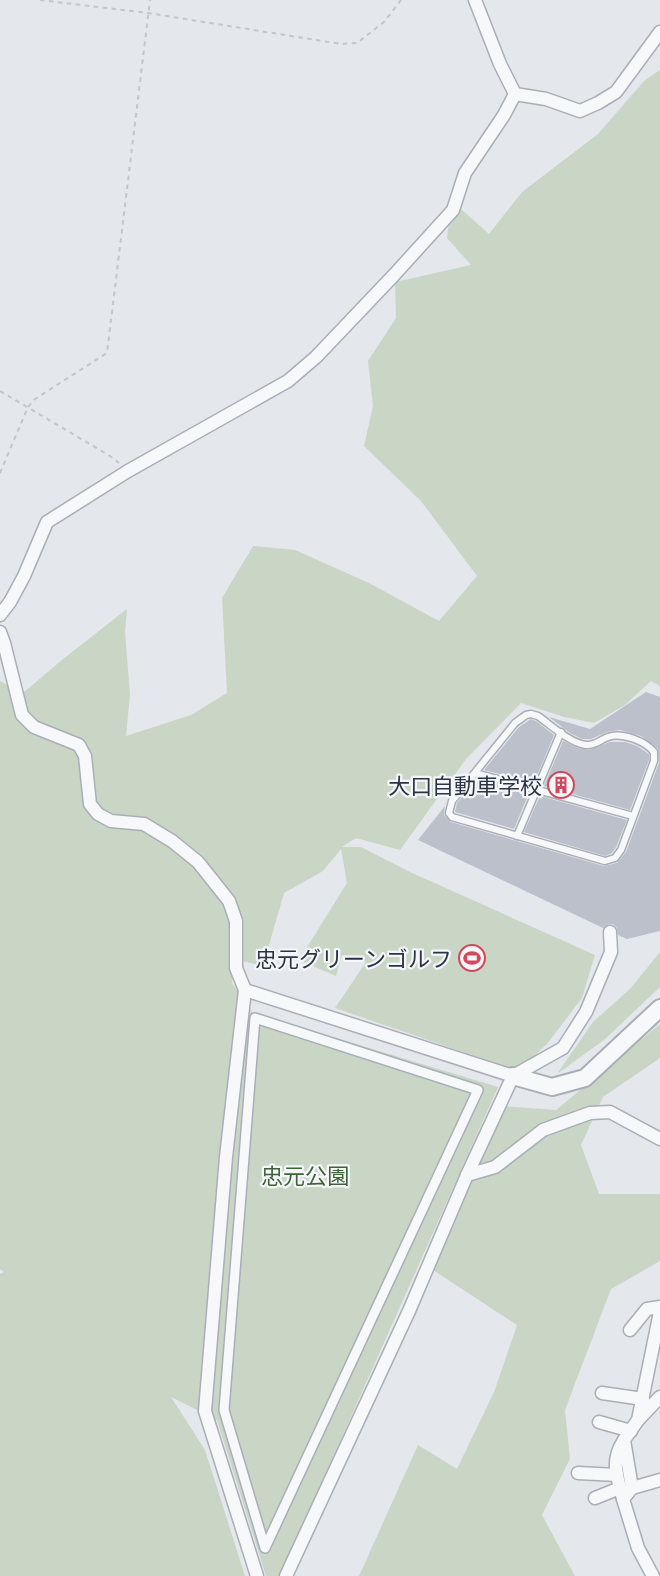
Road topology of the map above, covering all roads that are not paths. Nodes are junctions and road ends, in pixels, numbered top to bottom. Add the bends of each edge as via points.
1 (475, 0) edge
2 (660, 32) edge
3 (515, 94) junction
4 (0, 615) edge
5 (0, 632) edge
6 (561, 732) junction
7 (475, 773) junction
8 (535, 790) junction
9 (633, 816) junction
10 (517, 836) junction
11 (610, 932) dead end
12 (245, 990) junction
13 (660, 1008) edge
14 (255, 1018) joint
15 (513, 1076) junction
16 (660, 1139) edge
17 (467, 1175) junction
18 (660, 1307) edge
19 (660, 1312) edge
20 (630, 1330) dead end
21 (602, 1393) dead end
22 (660, 1397) edge
23 (643, 1399) junction
24 (638, 1420) junction
25 (599, 1422) dead end
26 (627, 1435) junction
27 (578, 1473) dead end
28 (660, 1480) edge
29 (623, 1488) junction
30 (595, 1498) dead end
31 (257, 1576) edge
32 (286, 1576) edge
33 (653, 1576) edge

1 - 3 street
2 - 3 street via 616,92 598,104 580,111 546,99
3 - 4 street via 465,173 453,210 316,357 288,381 128,471 47,522 24,576
5 - 12 street via 22,715 34,727 79,745 85,756 90,804 98,814 111,821 144,824 172,841 198,862 229,901 236,921 236,968
6 - 7 lane via 538,716 526,715
6 - 8 lane
6 - 9 lane via 586,745 610,736 626,736 651,748 654,761
7 - 8 lane
7 - 10 lane via 452,801 449,813
8 - 9 lane
8 - 10 lane
9 - 10 lane via 621,850 615,858 605,861
11 - 15 street via 611,952 586,1012 563,1048
12 - 15 street
12 - 31 street via 205,1411
13 - 15 street via 585,1078 552,1087
14 - 14 street via 224,1410 265,1548 478,1090
15 - 17 street
16 - 17 street via 610,1112 590,1113 543,1131 495,1167
17 - 32 street via 409,1311
18 - 20 street via 647,1309
19 - 23 street
21 - 23 street
22 - 24 street
23 - 24 street
24 - 26 street
25 - 26 street
26 - 29 street
26 - 29 street via 615,1456
27 - 29 street
28 - 29 street
29 - 30 street
29 - 33 street via 638,1548

